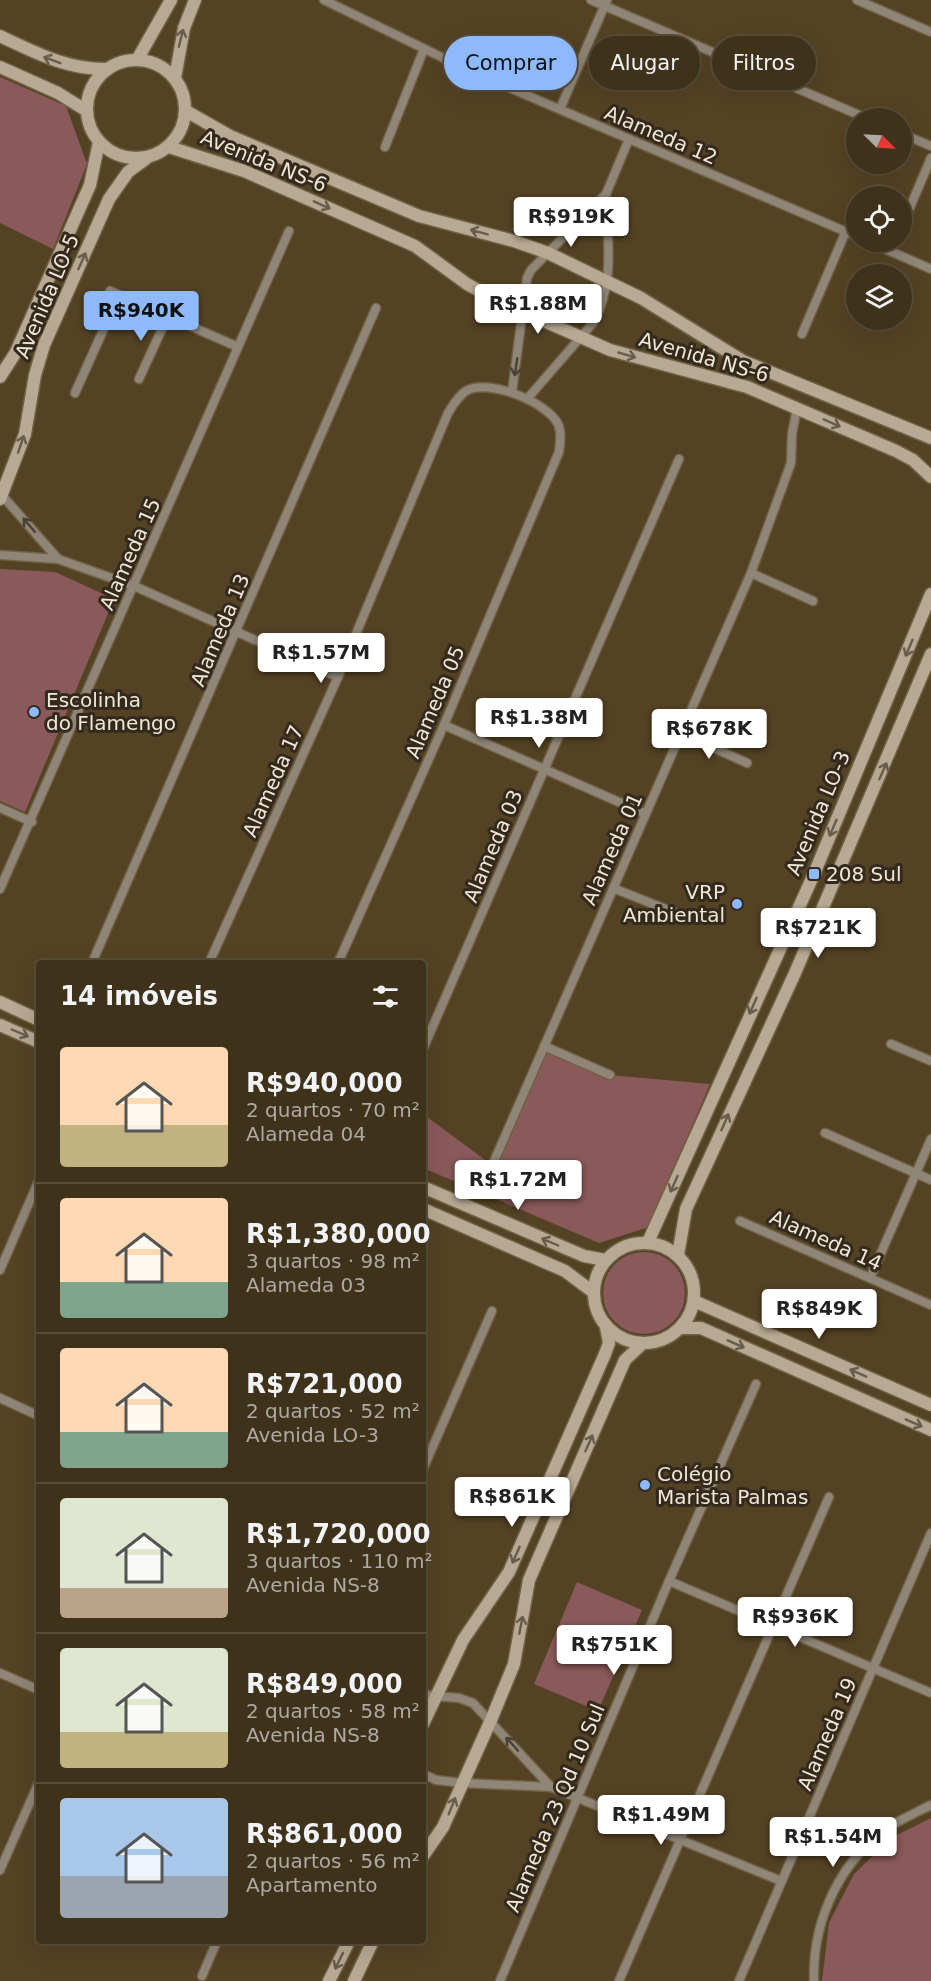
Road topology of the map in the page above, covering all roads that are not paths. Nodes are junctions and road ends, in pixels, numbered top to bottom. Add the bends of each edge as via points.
1 (171, 0) edge
2 (195, 0) edge
3 (324, 0) edge
4 (591, 0) edge
5 (857, 0) edge
6 (606, 3) edge
7 (931, 32) edge
8 (0, 36) edge
9 (424, 48) junction
10 (137, 60) junction
11 (0, 67) edge
12 (108, 69) junction
13 (175, 78) junction
14 (560, 109) junction
15 (846, 109) edge
16 (87, 111) junction
17 (186, 111) junction
18 (912, 138) edge
19 (629, 139) junction
20 (99, 142) junction
21 (931, 146) edge
22 (169, 147) junction
23 (385, 147) dead end
24 (147, 158) junction
25 (931, 158) edge
26 (606, 194) junction
27 (912, 203) edge
28 (289, 231) dead end
29 (846, 231) joint
30 (893, 252) edge
31 (548, 253) junction
32 (931, 269) edge
33 (609, 283) junction
34 (110, 291) dead end
35 (119, 295) junction
36 (376, 308) dead end
37 (523, 312) junction
38 (168, 316) junction
39 (802, 334) dead end
40 (581, 336) junction
41 (238, 347) junction
42 (0, 376) edge
43 (139, 380) dead end
44 (512, 392) junction
45 (75, 393) dead end
46 (527, 399) junction
47 (797, 408) junction
48 (931, 438) edge
49 (679, 459) dead end
50 (931, 477) edge
51 (1, 495) edge
52 (0, 555) edge
53 (58, 559) junction
54 (751, 573) junction
55 (134, 586) junction
56 (931, 594) edge
57 (813, 601) dead end
58 (238, 632) junction
59 (931, 654) edge
60 (338, 677) junction
61 (444, 725) junction
62 (681, 733) junction
63 (747, 763) dead end
64 (545, 768) junction
65 (0, 808) edge
66 (646, 814) junction
67 (32, 822) junction
68 (613, 888) junction
69 (0, 889) edge
70 (683, 916) dead end
71 (93, 960) edge
72 (211, 960) edge
73 (339, 960) edge
74 (0, 1002) edge
75 (36, 1019) edge
76 (0, 1025) edge
77 (36, 1041) edge
78 (426, 1043) edge
79 (891, 1044) dead end
80 (544, 1046) junction
81 (931, 1062) edge
82 (610, 1075) dead end
83 (825, 1133) dead end
84 (931, 1139) edge
85 (492, 1166) dead end
86 (916, 1173) junction
87 (931, 1180) edge
88 (36, 1187) edge
89 (426, 1188) edge
90 (426, 1210) edge
91 (740, 1221) dead end
92 (648, 1242) junction
93 (678, 1255) junction
94 (605, 1260) junction
95 (0, 1270) edge
96 (870, 1278) junction
97 (593, 1292) junction
98 (694, 1300) junction
99 (931, 1305) edge
100 (492, 1311) dead end
101 (606, 1327) junction
102 (681, 1328) junction
103 (642, 1344) junction
104 (756, 1384) dead end
105 (0, 1398) edge
106 (931, 1405) edge
107 (36, 1415) edge
108 (931, 1430) edge
109 (426, 1462) edge
110 (830, 1497) dead end
111 (931, 1533) edge
112 (669, 1581) junction
113 (775, 1625) junction
114 (873, 1669) junction
115 (0, 1673) edge
116 (36, 1689) edge
117 (931, 1693) edge
118 (436, 1694) junction
119 (426, 1695) edge
120 (426, 1717) edge
121 (491, 1720) junction
122 (426, 1775) edge
123 (462, 1783) junction
124 (551, 1787) junction
125 (36, 1789) edge
126 (578, 1798) junction
127 (931, 1805) edge
128 (681, 1839) junction
129 (426, 1852) edge
130 (0, 1870) edge
131 (781, 1881) junction
132 (216, 1944) edge
133 (347, 1944) edge
134 (372, 1944) edge
135 (202, 1976) dead end
136 (329, 1981) edge
137 (354, 1981) edge
138 (501, 1981) edge
139 (619, 1981) edge
140 (739, 1981) edge
141 (814, 1981) edge

1 - 10 street
13 -> 2 street via 181,37
3 - 9 street, Alameda 12
4 - 6 street
5 - 7 street
6 - 14 street
6 - 15 street
12 -> 8 street via 88,69 52,60
9 - 14 street, Alameda 12
9 - 23 street
10 - 12 street
10 - 13 street via 152,62
11 - 16 street
12 - 16 street via 96,80
13 - 17 street
14 - 19 street, Alameda 12
16 - 20 street via 92,133
17 - 22 street via 178,136
31 -> 17 street, Avenida NS-6 via 419,216 230,136
18 - 21 street
19 - 26 street
19 - 29 street, Alameda 12
20 - 24 street via 112,153 129,159
20 - 42 street, Avenida LO-5 via 81,207 16,352
22 - 24 street
22 -> 37 street, Avenida NS-6 via 244,171 415,246 467,284
51 -> 24 street, Avenida LO-5 via 25,434 44,345 109,199 128,172
25 - 27 street
26 - 31 street
26 - 33 street
28 - 41 street, Alameda 15
29 - 39 street
30 - 32 street
31 - 33 street, Avenida NS-6
31 - 37 street via 527,279
33 - 40 street via 600,310
33 - 48 street, Avenida NS-6 via 665,311 742,361
34 - 35 street
35 - 38 street
35 - 45 street
36 - 58 street, Alameda 13
37 - 40 street, Avenida NS-6
37 -> 44 street
38 - 41 street
38 - 43 street
40 - 46 street
40 -> 47 street, Avenida NS-6 via 629,356 730,381
41 - 55 street, Alameda 15
44 - 46 street
44 - 60 street, Alameda 17 via 482,387 466,390 448,413
46 - 61 street, Alameda 05 via 557,423 559,453
47 -> 50 street, Avenida NS-6 via 913,460
47 - 54 street, Alameda 01 via 791,463
49 - 64 street, Alameda 03
53 -> 51 street
52 - 53 street
53 - 55 street
54 - 57 street
54 - 62 street, Alameda 01
55 - 58 street
55 - 67 street, Alameda 15
56 -> 92 street, Avenida LO-3 via 814,874
58 - 60 street
58 - 71 street, Alameda 13
93 -> 59 street via 686,1209 795,973
60 - 72 street, Alameda 17
61 - 64 street
61 - 73 street, Alameda 05
62 - 63 street
62 - 66 street, Alameda 01
64 - 66 street
64 - 78 street, Alameda 03
65 - 67 street
66 - 68 street, Alameda 01
67 - 69 street, Alameda 15
68 - 70 street
68 - 80 street, Alameda 01
74 - 75 street
76 -> 77 street
79 - 81 street
80 - 82 street
80 - 85 street, Alameda 01
83 - 86 street
84 - 86 street
86 - 87 street
86 - 96 street
88 - 95 street
94 -> 89 street via 584,1256
90 - 97 street via 565,1271
91 - 96 street, Alameda 14
92 - 93 street
92 - 94 street via 632,1244
93 - 98 street via 694,1284
94 - 97 street
96 - 99 street, Alameda 14
97 - 101 street via 599,1317
98 - 102 street
106 -> 98 street
100 - 109 street
101 - 103 street via 617,1336
101 -> 118 street via 609,1343 605,1354 509,1572 464,1640
102 - 103 street via 670,1337
102 -> 108 street via 701,1328
121 -> 103 street via 514,1664 529,1580 625,1360
104 - 112 street, Alameda 23 Qd 10 Sul
105 - 107 street
110 - 113 street
111 - 114 street, Alameda 19
112 - 113 street
112 - 126 street, Alameda 23 Qd 10 Sul
113 - 114 street
113 - 128 street
114 - 117 street
114 - 131 street, Alameda 19
115 - 116 street
118 - 119 street
118 - 120 street
118 - 121 street via 473,1703
121 - 123 street
124 -> 121 street
122 - 123 street
123 - 124 street
129 -> 123 street via 443,1827
124 - 126 street
125 - 130 street
126 - 128 street
126 - 138 street, Alameda 23 Qd 10 Sul
127 - 141 street via 892,1825 853,1860 826,1904 813,1954
128 - 131 street
128 - 139 street
131 - 140 street, Alameda 19
132 - 135 street
133 -> 136 street
134 - 137 street

